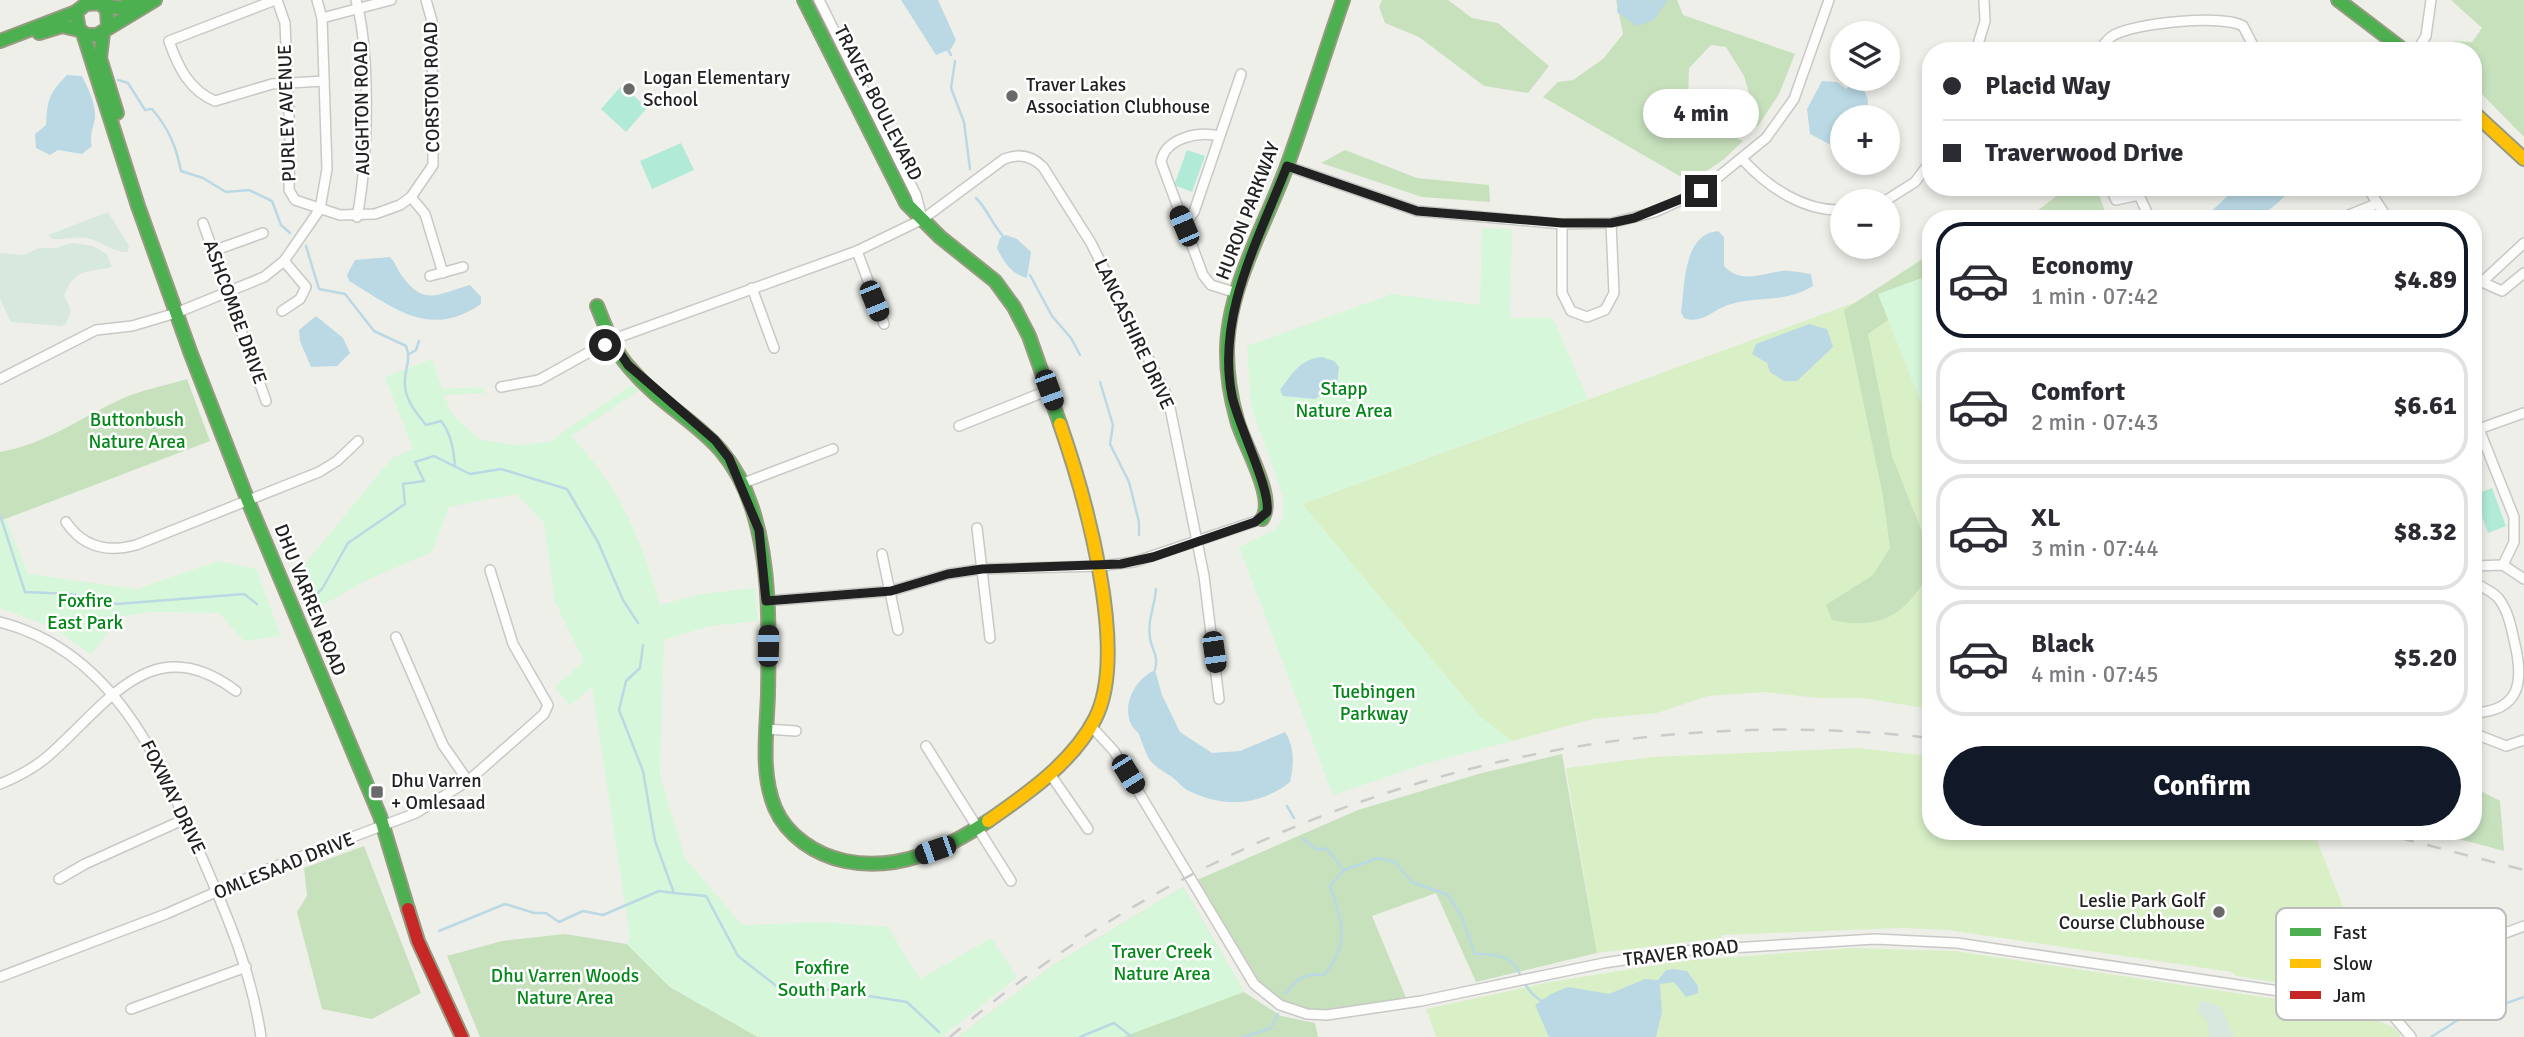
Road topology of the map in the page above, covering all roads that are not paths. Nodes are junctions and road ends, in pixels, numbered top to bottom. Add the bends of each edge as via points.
1 (136, 0) edge
2 (155, 0) edge
3 (276, 0) edge
4 (317, 0) edge
5 (356, 0) edge
6 (391, 0) edge
7 (426, 0) edge
8 (804, 0) edge
9 (819, 0) edge
10 (1343, 0) edge
11 (1829, 0) edge
12 (1984, 0) edge
13 (2338, 0) edge
14 (2431, 0) edge
15 (101, 3) edge
16 (80, 6) edge
17 (359, 11) junction
18 (322, 18) junction
19 (105, 30) junction
20 (81, 32) junction
21 (0, 42) edge
22 (1979, 42) edge
23 (2107, 42) edge
24 (2252, 42) edge
25 (2393, 42) edge
26 (2422, 42) edge
27 (1241, 74) dead end
28 (324, 81) junction
29 (286, 83) junction
30 (2482, 120) edge
31 (1219, 136) junction
32 (2524, 159) edge
33 (1743, 160) junction
34 (1287, 166) junction
35 (1922, 173) edge
36 (129, 175) junction
37 (1900, 192) edge
38 (2371, 196) edge
39 (411, 197) junction
40 (2375, 204) junction
41 (320, 209) junction
42 (1830, 210) edge
43 (2361, 210) edge
44 (2380, 210) edge
45 (357, 217) junction
46 (923, 219) junction
47 (203, 223) dead end
48 (1562, 223) junction
49 (1611, 223) junction
50 (1184, 226) junction
51 (263, 233) dead end
52 (2524, 243) edge
53 (213, 251) junction
54 (857, 251) junction
55 (284, 261) junction
56 (463, 267) dead end
57 (443, 273) junction
58 (2524, 273) edge
59 (430, 276) dead end
60 (2482, 280) edge
61 (2482, 285) edge
62 (752, 288) junction
63 (228, 293) junction
64 (1237, 293) junction
65 (597, 306) dead end
66 (282, 311) dead end
67 (176, 313) junction
68 (884, 324) dead end
69 (611, 340) junction
70 (774, 348) dead end
71 (0, 379) edge
72 (501, 387) dead end
73 (1049, 390) junction
74 (266, 401) dead end
75 (2524, 413) edge
76 (959, 426) dead end
77 (2482, 428) edge
78 (358, 441) dead end
79 (2482, 444) edge
80 (833, 449) dead end
81 (741, 484) junction
82 (248, 501) junction
83 (1262, 519) joint
84 (66, 522) dead end
85 (977, 528) dead end
86 (1198, 542) junction
87 (882, 554) dead end
88 (2503, 565) junction
89 (1099, 566) junction
90 (2482, 566) edge
91 (982, 569) junction
92 (490, 570) dead end
93 (2524, 579) edge
94 (2482, 586) edge
95 (891, 591) junction
96 (766, 601) junction
97 (0, 622) edge
98 (898, 629) dead end
99 (396, 637) dead end
100 (990, 638) dead end
101 (236, 691) dead end
102 (113, 695) junction
103 (1219, 699) dead end
104 (2482, 712) edge
105 (1091, 726) junction
106 (766, 729) junction
107 (796, 731) dead end
108 (2482, 737) edge
109 (2524, 740) edge
110 (926, 746) dead end
111 (1050, 774) junction
112 (468, 781) junction
113 (0, 784) edge
114 (185, 819) junction
115 (383, 827) junction
116 (979, 827) junction
117 (1088, 829) dead end
118 (59, 879) dead end
119 (1012, 881) dead end
120 (216, 892) junction
121 (2524, 926) edge
122 (2506, 933) edge
123 (246, 967) junction
124 (0, 977) edge
125 (2276, 991) edge
126 (131, 1009) dead end
127 (2397, 1020) edge
128 (261, 1037) edge
129 (462, 1037) edge
130 (2411, 1037) edge

1 - 15 street via 120,8
2 - 19 street
3 - 29 street, PURLEY AVENUE via 285,23
3 - 29 street via 169,41 196,91 215,102
4 - 18 street
5 - 17 street, AUGHTON ROAD
6 - 17 street
7 - 39 street, CORSTON ROAD via 432,21 435,141 433,164
8 - 46 street, TRAVER BOULEVARD via 906,202
9 - 46 street, TRAVER BOULEVARD via 916,195
10 - 34 street, HURON PARKWAY
11 - 33 street via 1794,99 1766,138
12 - 22 street via 1985,21
13 - 25 street
14 - 26 street
15 - 16 street
15 - 19 street via 109,16
16 - 20 street
16 - 21 street
17 - 18 street
17 - 45 street, AUGHTON ROAD via 364,179
18 - 28 street
19 - 20 street via 93,36
19 - 36 street, DHU VARREN ROAD via 100,58 114,99
20 - 21 street via 62,26
20 - 36 street, DHU VARREN ROAD
23 - 24 street via 2115,34 2145,26 2232,21
27 - 31 street
28 - 29 street
28 - 41 street via 327,169
29 - 41 street, PURLEY AVENUE via 289,190 295,200
30 - 32 street
31 - 50 street via 1194,212
31 - 50 street via 1194,135 1163,152 1164,177
33 - 42 street via 1764,183
33 - 49 street via 1701,191 1655,212
34 - 48 street via 1417,211
34 - 64 street, HURON PARKWAY
35 - 37 street
36 - 67 street, DHU VARREN ROAD
38 - 40 street
39 - 45 street via 400,205
39 - 57 street via 425,214
40 - 43 street
40 - 44 street
41 - 45 street
41 - 55 street
46 - 54 street, LANCASHIRE DRIVE
46 - 73 street, TRAVER BOULEVARD via 995,281 1029,336
46 - 86 street, LANCASHIRE DRIVE via 1004,159 1025,156 1043,167 1091,243 1168,398
47 - 53 street, ASHCOMBE DRIVE
48 - 49 street
48 - 49 street via 1562,293 1571,311 1587,317 1605,310 1614,293
50 - 64 street via 1195,258 1212,285
51 - 53 street
52 - 60 street
53 - 63 street, ASHCOMBE DRIVE
54 - 62 street, LANCASHIRE DRIVE
54 - 68 street
55 - 63 street via 264,277
55 - 66 street via 304,282 306,291
56 - 57 street
57 - 59 street
58 - 61 street via 2502,291
62 - 69 street, LANCASHIRE DRIVE
62 - 70 street
63 - 67 street
63 - 74 street, ASHCOMBE DRIVE
64 - 83 street, HURON PARKWAY via 1227,351 1231,391 1237,421 1266,496 1268,505
65 - 69 street, TRAVER BOULEVARD
67 - 71 street via 132,326 96,330
67 - 82 street, DHU VARREN ROAD
69 - 72 street, LANCASHIRE DRIVE via 539,380
69 - 81 street, TRAVER BOULEVARD via 628,365 715,440
73 - 76 street
73 - 89 street, TRAVER BOULEVARD via 1083,489
75 - 77 street
78 - 82 street via 326,469
79 - 88 street via 2514,517 2514,541
80 - 81 street
81 - 96 street, TRAVER BOULEVARD via 759,530
82 - 84 street via 119,549 84,543
82 - 115 street, DHU VARREN ROAD
83 - 86 street
85 - 91 street
86 - 89 street via 1134,562
86 - 103 street, LANCASHIRE DRIVE
87 - 95 street
88 - 90 street
88 - 93 street
89 - 91 street
89 - 105 street, TRAVER BOULEVARD via 1109,675
91 - 95 street
91 - 100 street
92 - 112 street, OMLESAAD DRIVE via 513,644 547,700 544,714
94 - 104 street via 2494,593 2508,614 2521,670 2511,699
95 - 96 street
95 - 98 street
96 - 106 street, TRAVER BOULEVARD
97 - 102 street, FOXWAY DRIVE via 62,648
99 - 112 street via 443,745
101 - 102 street via 202,671 170,666 140,674
102 - 113 street via 40,763
102 - 114 street, FOXWAY DRIVE via 161,764
105 - 111 street, TRAVER BOULEVARD
105 - 125 street, TRAVER ROAD via 1114,751 1249,976 1266,995 1293,1011 1327,1016 1640,956 1725,946 1875,939 1924,940
106 - 107 street
106 - 116 street, TRAVER BOULEVARD via 770,794 784,824 823,855 859,864 905,861
108 - 109 street via 2506,746
110 - 116 street
111 - 116 street, TRAVER BOULEVARD
111 - 117 street
112 - 115 street, OMLESAAD DRIVE
114 - 118 street
114 - 120 street, FOXWAY DRIVE
115 - 120 street, OMLESAAD DRIVE
115 - 129 street, DHU VARREN ROAD via 418,941
116 - 119 street
120 - 123 street, FOXWAY DRIVE
120 - 124 street, OMLESAAD DRIVE
121 - 122 street
123 - 126 street
123 - 128 street, FOXWAY DRIVE
127 - 130 street, TRAVER ROAD

